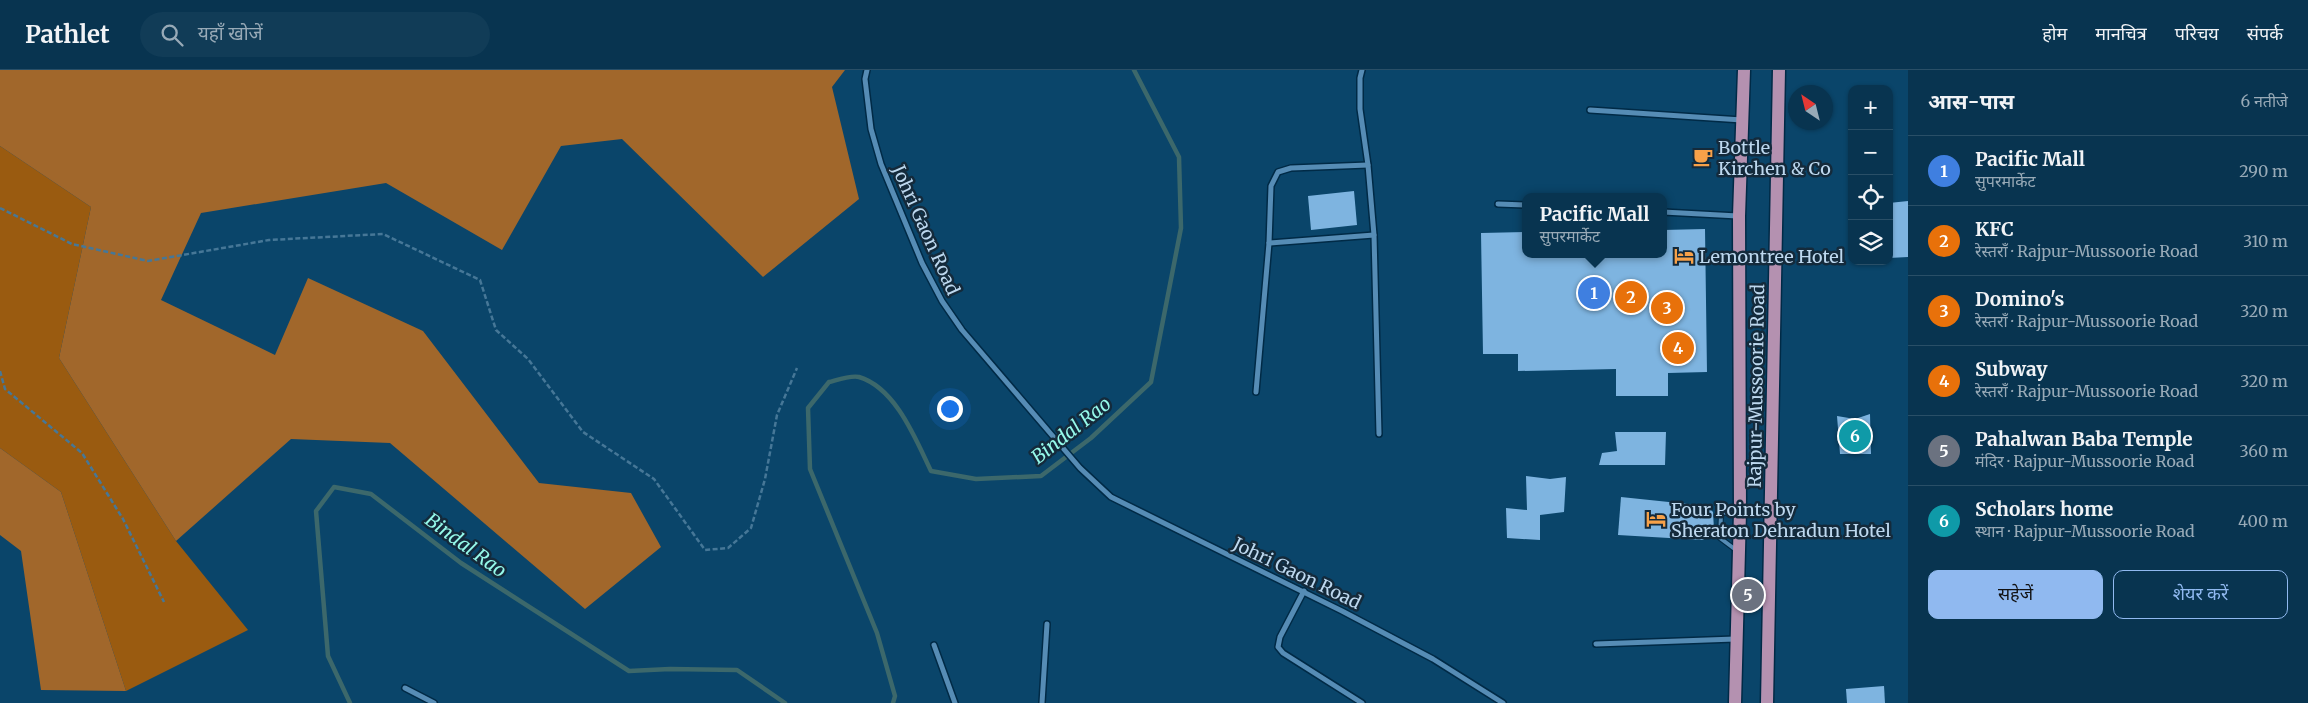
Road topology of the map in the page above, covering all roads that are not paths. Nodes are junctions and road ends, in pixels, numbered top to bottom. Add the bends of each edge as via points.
1 (867, 70) edge
2 (1362, 70) edge
3 (1744, 70) edge
4 (1779, 70) edge
5 (1590, 110) dead end
6 (1742, 120) junction
7 (1368, 165) junction
8 (1498, 204) dead end
9 (1522, 205) edge
10 (1667, 212) edge
11 (1739, 216) junction
12 (1374, 235) junction
13 (1269, 243) junction
14 (1256, 392) dead end
15 (1379, 434) dead end
16 (1740, 512) junction
17 (1740, 553) junction
18 (1304, 591) junction
19 (1047, 624) dead end
20 (1738, 639) junction
21 (1596, 644) dead end
22 (934, 645) dead end
23 (405, 688) dead end
24 (434, 703) edge
25 (955, 703) edge
26 (1042, 703) edge
27 (1362, 703) edge
28 (1503, 703) edge
29 (1735, 703) edge
30 (1767, 703) edge

1 - 18 street, Johri Gaon Road via 865,80 871,128 882,164 922,263 962,330 1080,468 1111,497
2 - 7 street via 1360,109
3 - 6 main road, Rajpur-Mussoorie Road
4 - 30 main road, Rajpur-Mussoorie Road
5 - 6 street
6 - 11 main road, Rajpur-Mussoorie Road
7 - 12 street
7 - 13 street via 1291,168 1278,172 1271,186
8 - 9 street
10 - 11 street
11 - 16 main road, Rajpur-Mussoorie Road
12 - 13 street
12 - 15 street
13 - 14 street
16 - 17 main road, Rajpur-Mussoorie Road
16 - 17 lane via 1721,513 1720,538
17 - 20 main road, Rajpur-Mussoorie Road
18 - 27 street via 1278,647 1282,653
18 - 28 street, Johri Gaon Road via 1433,658
19 - 26 street
20 - 21 street
20 - 29 main road, Rajpur-Mussoorie Road
22 - 25 street
23 - 24 street

